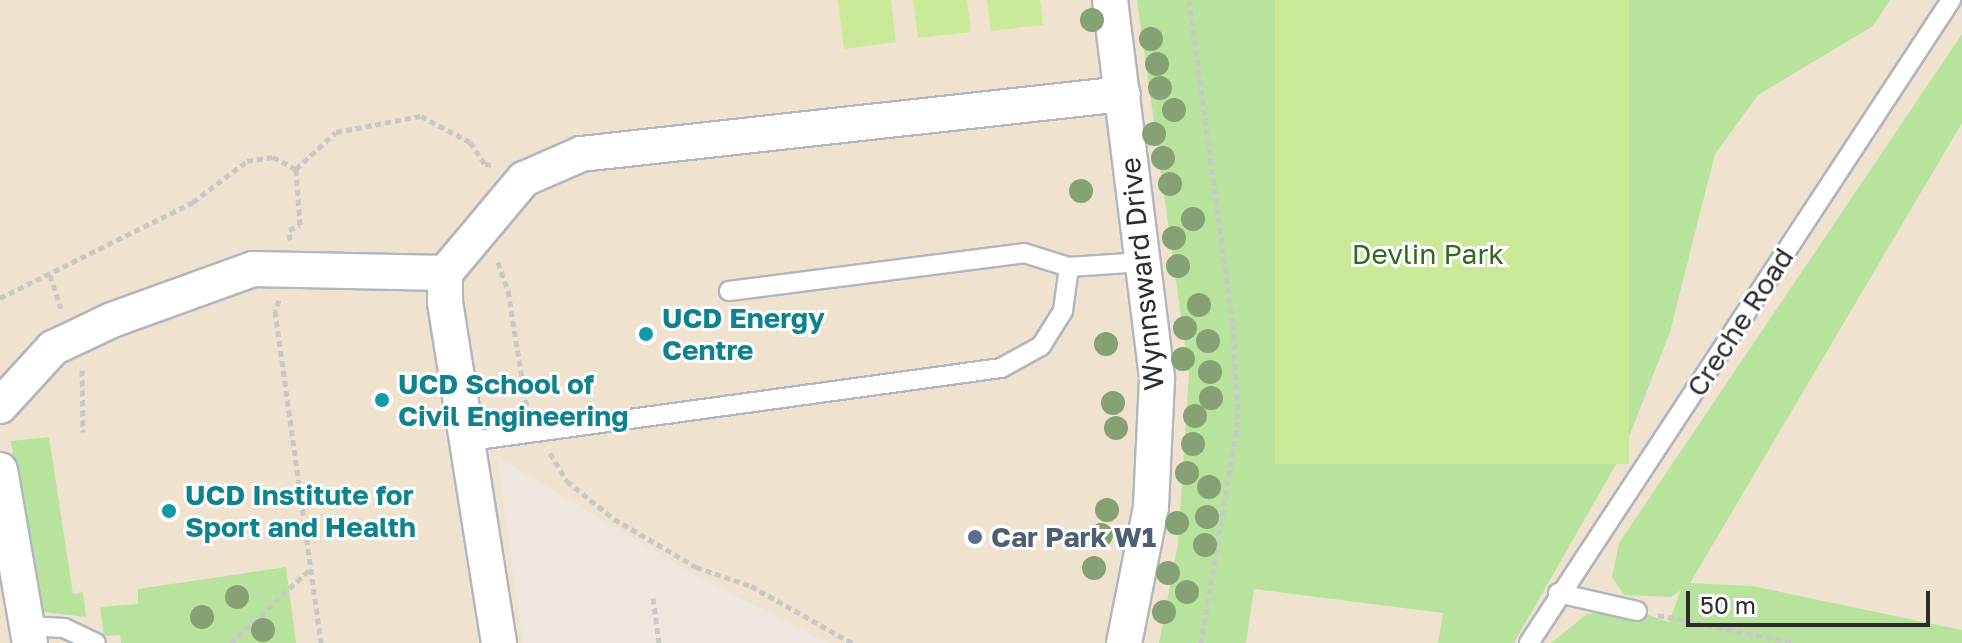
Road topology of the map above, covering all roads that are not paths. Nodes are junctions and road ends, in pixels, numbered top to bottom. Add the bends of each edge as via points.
1 (1110, 0) edge
2 (1951, 0) edge
3 (1123, 94) junction
4 (1143, 262) junction
5 (1069, 267) junction
6 (445, 273) junction
7 (729, 291) dead end
8 (0, 406) edge
9 (470, 441) junction
10 (0, 470) edge
11 (1558, 593) junction
12 (1637, 611) road end
13 (28, 634) edge
14 (96, 643) edge
15 (499, 643) edge
16 (1124, 643) edge
17 (1529, 643) edge

1 - 3 street, Wynnsward Drive
2 - 11 lane, Creche Road
3 - 4 street, Wynnsward Drive
3 - 6 street via 581,154 524,179
4 - 5 lane
4 - 16 street, Wynnsward Drive via 1157,379 1151,507
5 - 7 lane via 1024,253
5 - 9 lane via 1063,311 1041,346 1001,368
6 - 8 street via 253,269 112,320 53,348
6 - 9 street via 445,302
9 - 15 street
10 - 13 street
11 - 12 lane
11 - 17 lane, Creche Road
13 - 14 lane via 64,628

